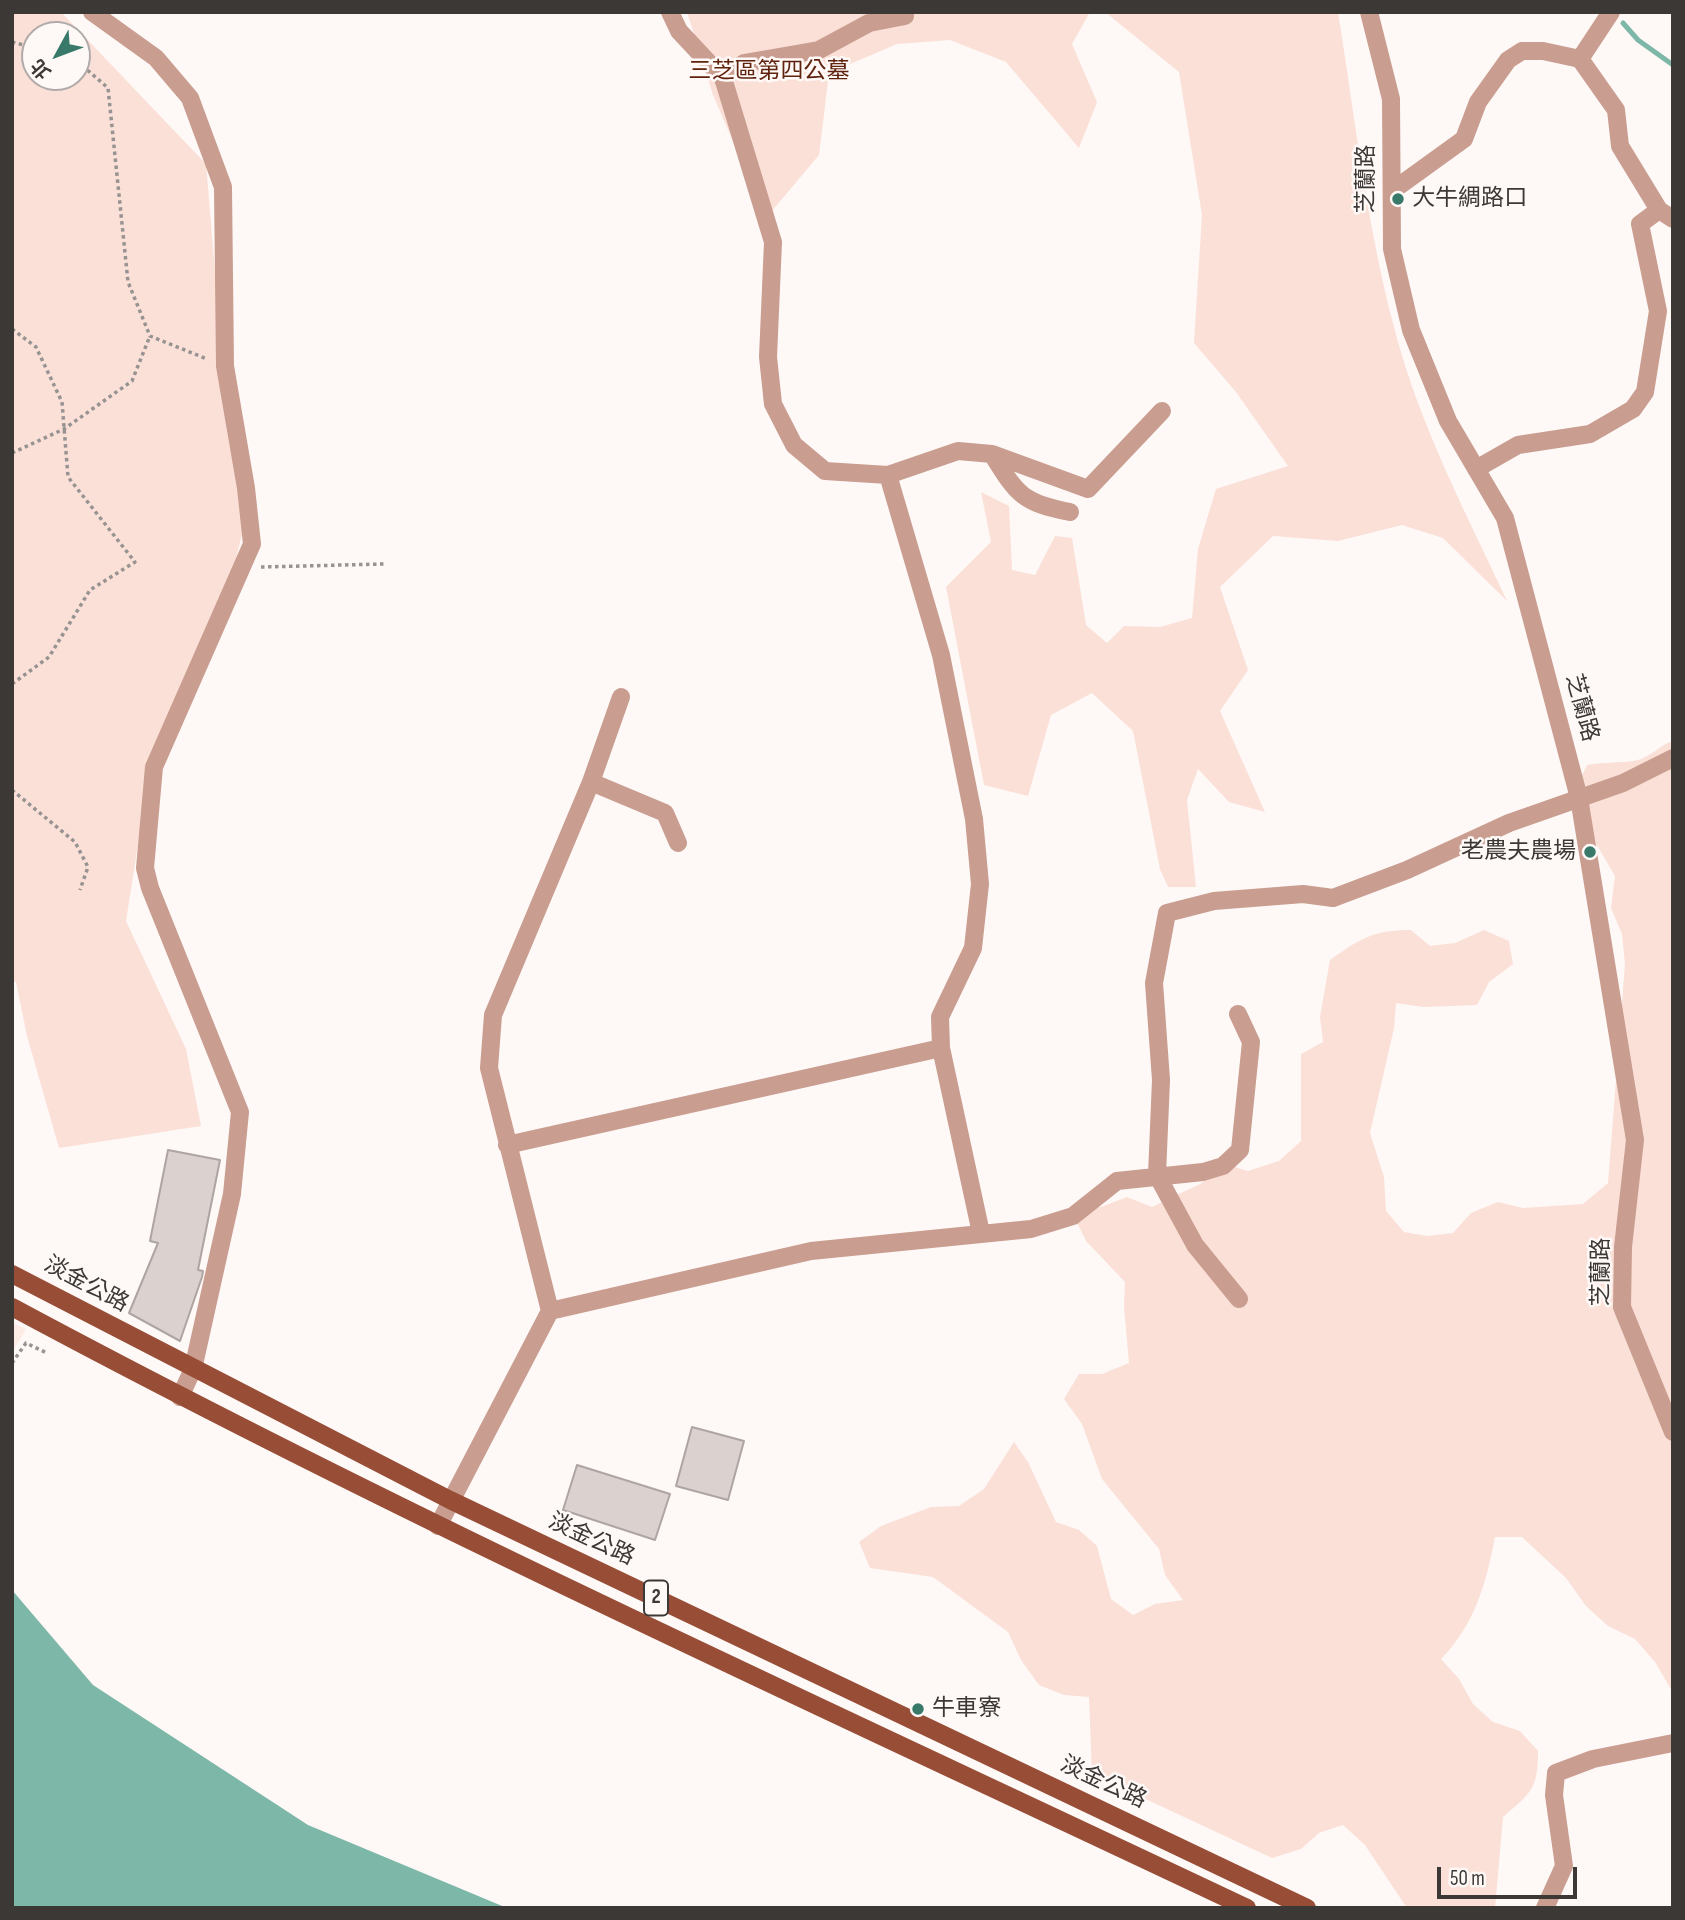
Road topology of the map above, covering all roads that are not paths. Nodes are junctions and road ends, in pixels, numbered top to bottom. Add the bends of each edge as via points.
1 (92, 12) edge
2 (670, 12) edge
3 (1369, 12) edge
4 (1611, 12) edge
5 (905, 16) dead end
6 (1580, 59) junction
7 (723, 78) junction
8 (1392, 191) junction
9 (1666, 215) edge
10 (1162, 411) dead end
11 (992, 454) junction
12 (1476, 469) junction
13 (888, 475) junction
14 (1070, 512) dead end
15 (621, 697) dead end
16 (1673, 758) edge
17 (591, 782) junction
18 (1579, 798) junction
19 (678, 843) dead end
20 (1238, 1014) dead end
21 (941, 1048) junction
22 (507, 1145) junction
23 (1157, 1175) junction
24 (981, 1233) junction
25 (12, 1274) edge
26 (1239, 1299) dead end
27 (12, 1307) edge
28 (550, 1311) junction
29 (193, 1369) junction
30 (180, 1397) junction
31 (1673, 1432) edge
32 (450, 1500) junction
33 (438, 1526) junction
34 (1673, 1744) edge
35 (1247, 1908) edge
36 (1307, 1908) edge
37 (1545, 1908) edge

1 - 29 street via 156,58 190,98 223,187 225,366 252,544 154,767 145,868 240,1112 232,1194
2 - 7 street via 679,31
3 - 8 street, 芝蘭路 via 1391,99
4 - 6 street
5 - 7 street via 869,23 819,50 744,63
6 - 8 street via 1522,51 1508,60 1478,102 1464,139
6 - 9 street via 1616,110 1620,146
7 - 13 street via 773,242 768,357 773,404 794,445 825,471
8 - 12 street, 芝蘭路 via 1392,249 1411,330 1448,421
9 - 12 street via 1640,224 1658,312 1644,392 1633,409 1590,434 1518,445
10 - 11 street via 1087,489
11 - 13 street via 957,451
11 - 14 street via 1012,486 1037,506
12 - 18 street, 芝蘭路 via 1505,518
13 - 21 street via 941,655 974,819 980,884 973,948 940,1017
15 - 17 street
16 - 18 street
17 - 19 street via 665,813
17 - 22 street via 494,1016 489,1068
18 - 23 street via 1508,823 1333,898 1303,894 1214,901 1167,913 1154,983 1161,1080
18 - 31 street, 芝蘭路 via 1635,1140 1623,1247 1622,1307
20 - 23 street via 1251,1042 1240,1150 1223,1166
21 - 22 street
21 - 24 street
22 - 28 street
23 - 24 street via 1117,1181 1073,1216 1031,1228
23 - 26 street via 1195,1245
24 - 28 street via 810,1251
25 - 29 main road, 淡金公路 / 2
27 - 30 main road, 2
28 - 32 street
29 - 30 street
29 - 32 main road, 淡金公路 / 2
30 - 33 main road, 2
32 - 33 street
32 - 36 main road, 淡金公路 / 2
33 - 35 main road, 2
34 - 37 street via 1592,1759 1556,1773 1554,1795 1564,1866

